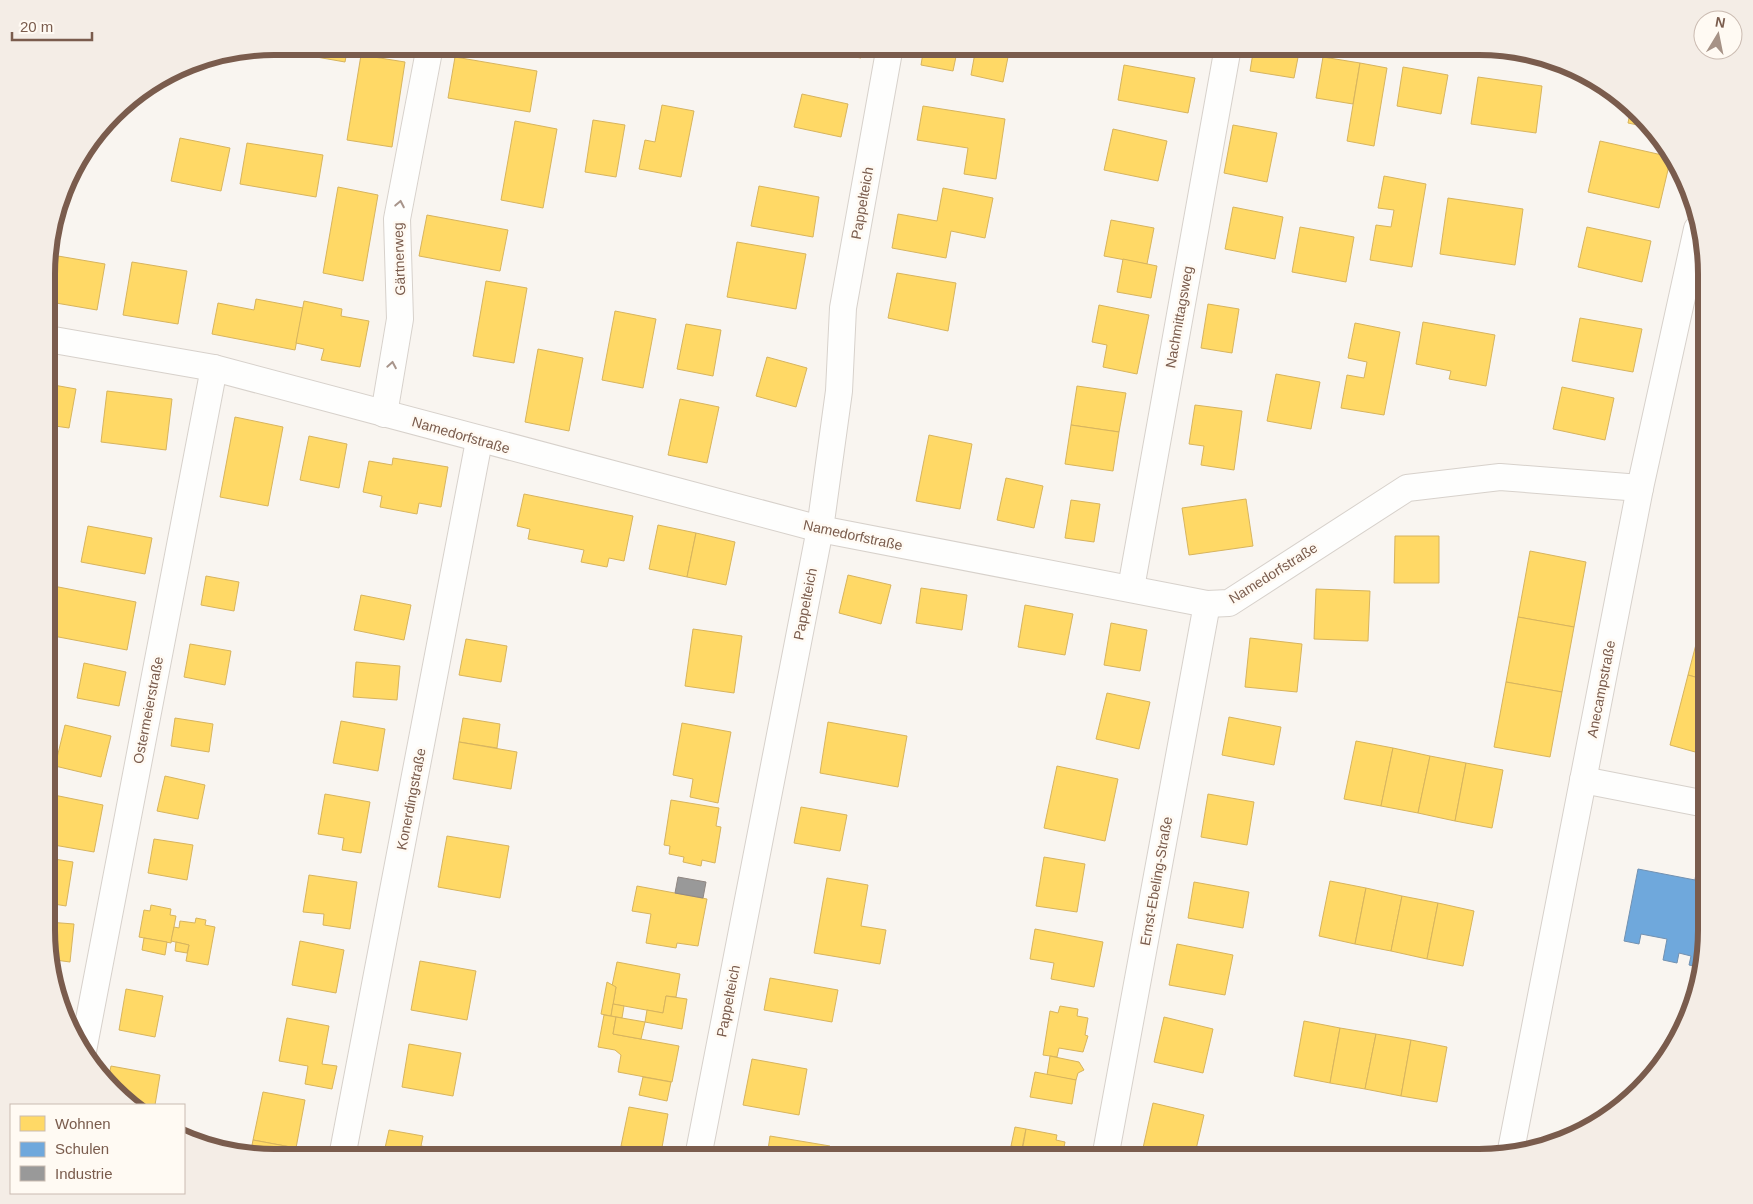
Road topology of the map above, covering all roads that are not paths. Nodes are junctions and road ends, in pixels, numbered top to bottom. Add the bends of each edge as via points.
1 (428, 55) edge
2 (888, 55) edge
3 (1227, 55) edge
4 (1695, 238) edge
5 (55, 340) edge
6 (214, 368) junction
7 (384, 414) junction
8 (479, 441) junction
9 (1640, 488) junction
10 (820, 529) junction
11 (1131, 588) junction
12 (1207, 604) junction
13 (1583, 780) junction
14 (1698, 802) edge
15 (85, 1041) edge
16 (1512, 1146) edge
17 (344, 1149) edge
18 (700, 1149) edge
19 (1107, 1149) edge

7 -> 1 street, Gärtnerweg via 400,319 397,219
2 - 10 street, Pappelteich via 843,308 839,391
3 - 11 street, Nachmittagsweg
4 - 9 street, Anecampstraße
5 - 6 street, Namedorfstraße
6 - 7 street, Namedorfstraße
6 - 15 street, Ostermeierstraße
7 - 8 street, Namedorfstraße
8 - 10 street, Namedorfstraße
8 - 17 street, Konerdingstraße
9 - 12 street, Namedorfstraße via 1500,477 1407,488 1229,603
9 - 13 street, Anecampstraße
10 - 11 street, Namedorfstraße
10 - 18 street, Pappelteich
11 - 12 street, Namedorfstraße
12 - 19 street, Ernst-Ebeling-Straße
13 - 14 street
13 - 16 street, Anecampstraße

